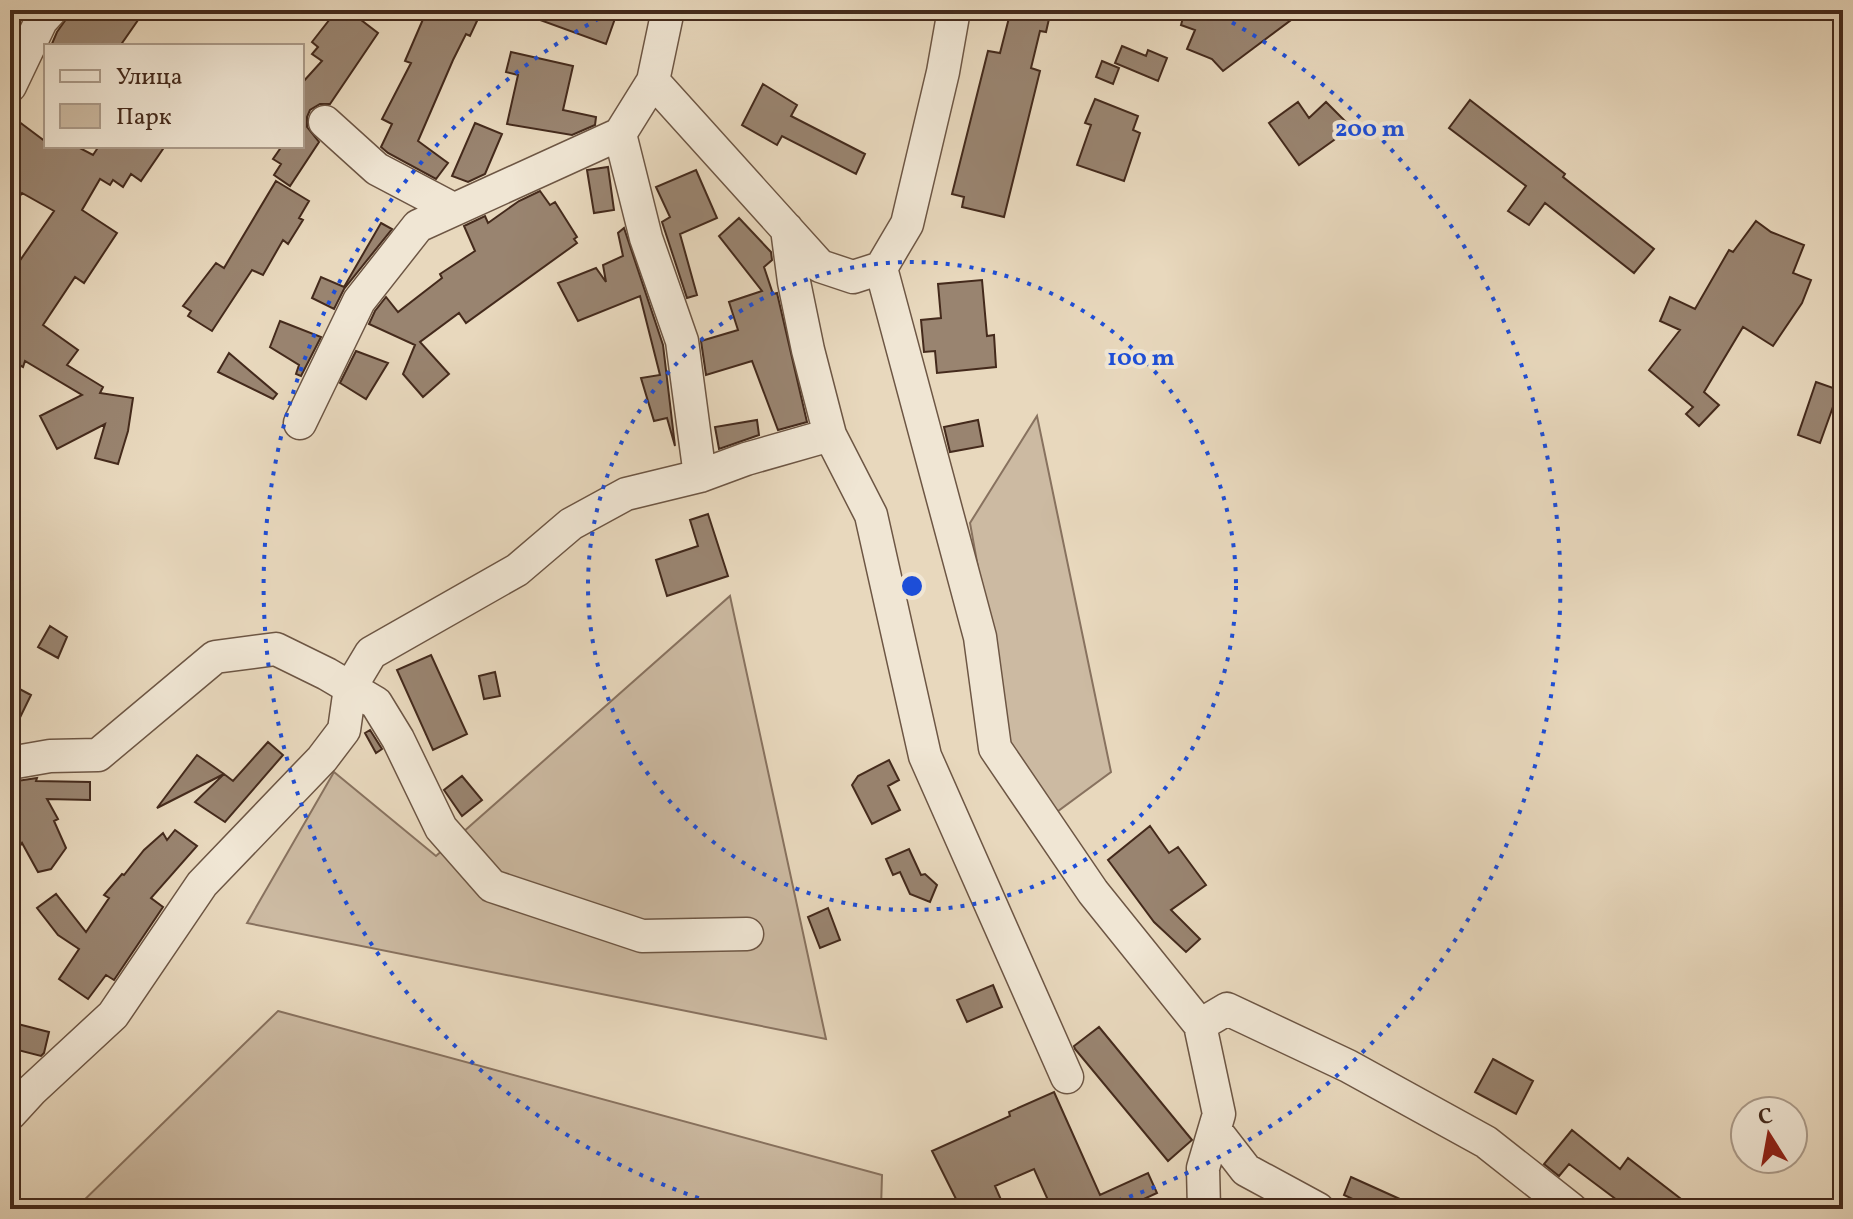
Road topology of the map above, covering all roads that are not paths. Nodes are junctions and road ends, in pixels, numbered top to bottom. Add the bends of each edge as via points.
1 (51, 10) edge
2 (668, 10) edge
3 (954, 10) edge
4 (653, 81) junction
5 (10, 86) edge
6 (325, 122) dead end
7 (620, 134) junction
8 (453, 209) junction
9 (787, 229) junction
10 (881, 268) junction
11 (300, 423) dead end
12 (830, 435) junction
13 (700, 476) junction
14 (350, 688) junction
15 (10, 763) edge
16 (747, 934) dead end
17 (1200, 1025) junction
18 (1067, 1077) dead end
19 (10, 1114) edge
20 (1215, 1130) junction
21 (1204, 1209) edge
22 (1318, 1209) edge
23 (1571, 1209) edge

1 - 5 street
2 - 4 street
3 - 10 street via 907,224
4 - 7 street
4 - 9 street
6 - 8 street via 377,169
7 - 8 street
7 - 13 street via 646,238 682,341
8 - 11 street via 418,226 359,301
9 - 10 street via 820,266 853,277
9 - 12 street via 802,323
10 - 17 street via 980,637 995,748 1093,892
12 - 13 street
12 - 18 street via 871,515 925,756
13 - 14 street via 626,494 571,524 517,570 371,653
14 - 15 street via 276,649 215,657 98,755
14 - 16 street via 376,703 441,828 492,886 642,936
14 - 19 street via 344,730 322,759 202,884 113,1015
17 - 20 street via 1219,1114
17 - 23 street via 1227,1009 1348,1066 1486,1142
20 - 21 street via 1203,1168
20 - 22 street via 1246,1170

